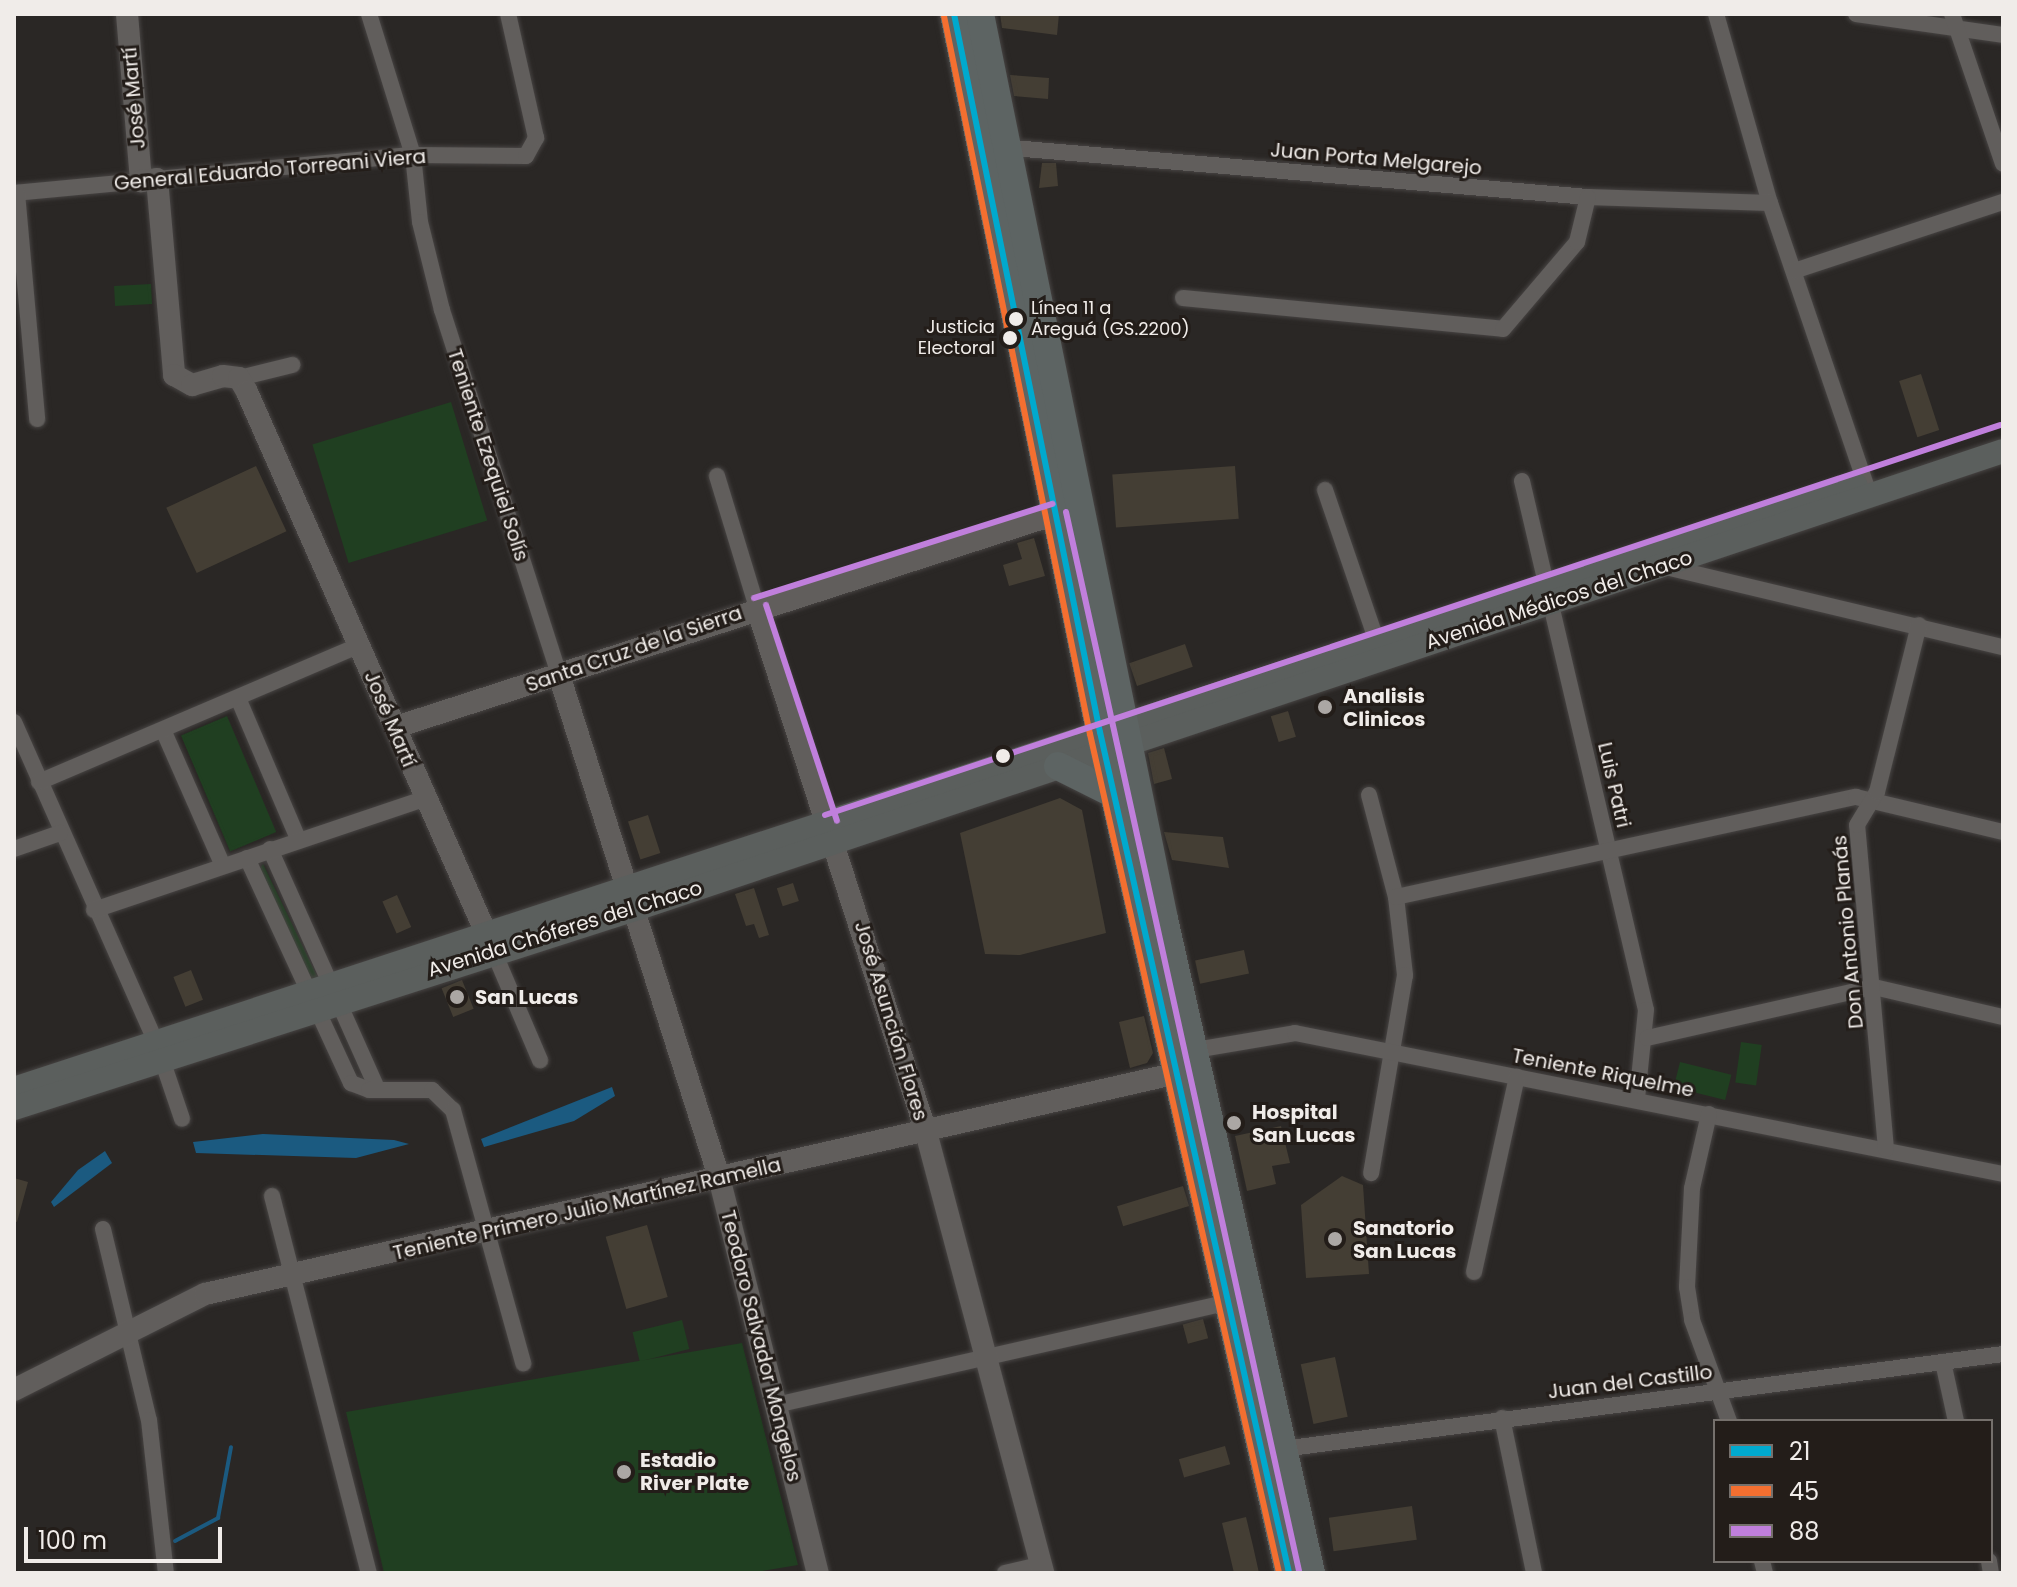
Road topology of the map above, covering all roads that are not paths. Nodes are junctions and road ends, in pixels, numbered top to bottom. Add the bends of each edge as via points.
1 (127, 14) edge
2 (369, 14) edge
3 (508, 14) edge
4 (954, 14) edge
5 (980, 14) edge
6 (1716, 14) edge
7 (1856, 14) edge
8 (1954, 20) edge
9 (2003, 35) edge
10 (994, 146) junction
11 (413, 155) junction
12 (2003, 164) edge
13 (149, 180) junction
14 (16, 193) edge
15 (1588, 197) junction
16 (2003, 202) edge
17 (1770, 203) junction
18 (1794, 271) junction
19 (1039, 287) junction
20 (1011, 290) junction
21 (1183, 298) dead end
22 (292, 365) dead end
23 (239, 378) junction
24 (37, 419) dead end
25 (2003, 434) edge
26 (2003, 451) edge
27 (717, 476) dead end
28 (1522, 481) dead end
29 (1868, 489) junction
30 (1325, 490) dead end
31 (1056, 514) junction
32 (1659, 558) junction
33 (1550, 594) junction
34 (757, 608) junction
35 (1919, 625) junction
36 (358, 646) junction
37 (2003, 647) edge
38 (1380, 650) junction
39 (559, 675) junction
40 (238, 698) junction
41 (14, 722) edge
42 (396, 727) junction
43 (164, 732) junction
44 (1114, 738) junction
45 (1058, 766) junction
46 (39, 782) junction
47 (1116, 795) junction
48 (1369, 795) dead end
49 (1872, 798) junction
50 (424, 799) junction
51 (2003, 832) edge
52 (60, 833) junction
53 (831, 833) junction
54 (299, 841) junction
55 (14, 849) edge
56 (270, 849) junction
57 (1608, 851) junction
58 (247, 858) junction
59 (223, 866) junction
60 (1396, 897) junction
61 (634, 899) junction
62 (94, 910) junction
63 (490, 942) junction
64 (1874, 987) junction
65 (324, 995) junction
66 (2003, 1017) edge
67 (1647, 1038) junction
68 (1195, 1050) junction
69 (159, 1051) junction
70 (1392, 1054) junction
71 (540, 1060) dead end
72 (1178, 1073) junction
73 (1517, 1077) junction
74 (14, 1089) edge
75 (378, 1090) junction
76 (1637, 1099) junction
77 (14, 1108) edge
78 (1709, 1114) junction
79 (182, 1119) dead end
80 (926, 1132) junction
81 (1886, 1149) junction
82 (1371, 1173) dead end
83 (2003, 1174) edge
84 (719, 1177) junction
85 (272, 1196) dead end
86 (103, 1229) dead end
87 (491, 1232) junction
88 (1474, 1272) dead end
89 (295, 1277) junction
90 (1241, 1300) junction
91 (132, 1330) junction
92 (2003, 1354) edge
93 (986, 1356) junction
94 (1943, 1362) junction
95 (523, 1363) dead end
96 (14, 1390) edge
97 (1720, 1390) junction
98 (776, 1405) junction
99 (1502, 1418) junction
100 (1728, 1419) edge
101 (1956, 1419) edge
102 (1273, 1450) junction
103 (1042, 1569) edge
104 (166, 1573) edge
105 (369, 1573) edge
106 (818, 1573) edge
107 (1005, 1573) edge
108 (1289, 1573) edge
109 (1311, 1573) edge
110 (1534, 1573) edge

1 - 13 street, José Martí
2 - 11 street, Teniente Ezequiel Solís
3 - 11 street, General Eduardo Torreani Viera via 536,138 526,156
4 - 10 highway
5 - 10 highway
6 - 17 street
7 - 8 street
8 - 9 street
8 - 12 street
10 - 15 street, Juan Porta Melgarejo
10 - 19 highway
10 - 20 highway
11 - 13 street, General Eduardo Torreani Viera
11 - 39 street, Teniente Ezequiel Solís via 438,296
13 - 14 street, General Eduardo Torreani Viera
13 - 23 street, José Martí via 174,375 192,385 223,376
14 - 24 street
15 - 17 street, Juan Porta Melgarejo
15 - 21 street via 1577,242 1503,329
16 - 18 street
17 - 18 street
18 - 29 street
19 - 20 highway
19 - 44 highway
20 - 31 highway
22 - 23 street, José Martí
23 - 36 street, José Martí
25 - 29 main road, Avenida Médicos del Chaco
26 - 29 main road, Avenida Médicos del Chaco
27 - 34 street, José Asunción Flores
28 - 33 street, Luis Patri
29 - 32 main road, Avenida Médicos del Chaco
30 - 38 street
31 - 34 street, Santa Cruz de la Sierra
31 - 44 highway
32 - 33 main road, Avenida Médicos del Chaco
32 - 35 street
33 - 38 main road, Avenida Médicos del Chaco
33 - 57 street, Luis Patri
34 - 39 street, Santa Cruz de la Sierra
34 - 53 street, José Asunción Flores
35 - 37 street
35 - 49 street, Don Antonio Planás
36 - 40 street
36 - 42 street, José Martí
38 - 44 main road, Avenida Médicos del Chaco
39 - 42 street, Santa Cruz de la Sierra
39 - 61 street, Teniente Ezequiel Solís
40 - 43 street
40 - 54 street
41 - 46 street
42 - 50 street, José Martí
43 - 46 street
43 - 59 street
44 - 45 main road, Avenida Chóferes del Chaco
44 - 47 highway
44 - 53 main road, Avenida Chóferes del Chaco
44 - 68 highway
45 - 47 highway
45 - 53 main road, Avenida Chóferes del Chaco
46 - 52 street
47 - 72 highway
48 - 60 street
49 - 51 street
49 - 57 street via 1843,799
49 - 64 street, Don Antonio Planás via 1857,825 1856,853
50 - 54 street
50 - 63 street, José Martí
52 - 55 street
52 - 62 street
53 - 61 main road, Avenida Chóferes del Chaco
53 - 80 street, José Asunción Flores
54 - 56 street
56 - 58 street
56 - 65 street
57 - 60 street
57 - 67 street, Luis Patri
58 - 59 street
58 - 65 street
59 - 62 street
60 - 70 street via 1404,986
61 - 63 main road, Avenida Chóferes del Chaco
61 - 84 street, Teodoro Salvador Mongelos
62 - 69 street
63 - 65 main road, Avenida Chóferes del Chaco
63 - 71 street, José Martí
64 - 66 street
64 - 67 street
64 - 81 street, Don Antonio Planás
65 - 69 main road, Avenida Chóferes del Chaco
65 - 75 street
65 - 75 street via 356,1088
67 - 76 street, Luis Patri
68 - 70 street, Teniente Riquelme via 1282,1032
68 - 90 highway
69 - 74 main road, Avenida Chóferes del Chaco
69 - 77 main road, Avenida Chóferes del Chaco
69 - 79 street
70 - 73 street, Teniente Riquelme
70 - 82 street
72 - 80 street, Teniente Primero Julio Martínez Ramella
72 - 90 highway
73 - 76 street, Teniente Riquelme
73 - 88 street
75 - 87 street via 421,1088 449,1102
76 - 78 street, Teniente Riquelme
78 - 81 street, Teniente Riquelme
78 - 97 street via 1686,1257 1692,1320
80 - 84 street, Teniente Primero Julio Martínez Ramella
80 - 93 street, José Asunción Flores
81 - 83 street, Teniente Riquelme
84 - 87 street, Teniente Primero Julio Martínez Ramella
84 - 98 street, Teodoro Salvador Mongelos
85 - 89 street
86 - 91 street
87 - 89 street, Teniente Primero Julio Martínez Ramella
87 - 95 street
89 - 91 street, Teniente Primero Julio Martínez Ramella via 205,1294
89 - 105 street
90 - 93 street
90 - 102 highway
91 - 96 street, Teniente Primero Julio Martínez Ramella
91 - 104 street via 149,1420
92 - 94 street, Juan del Castillo
93 - 98 street
93 - 103 street, José Asunción Flores
94 - 97 street, Juan del Castillo
94 - 101 street
97 - 99 street, Juan del Castillo
97 - 100 street
98 - 106 street, Teodoro Salvador Mongelos
99 - 102 street, Juan del Castillo
99 - 110 street
102 - 108 highway
102 - 109 highway
103 - 107 street

